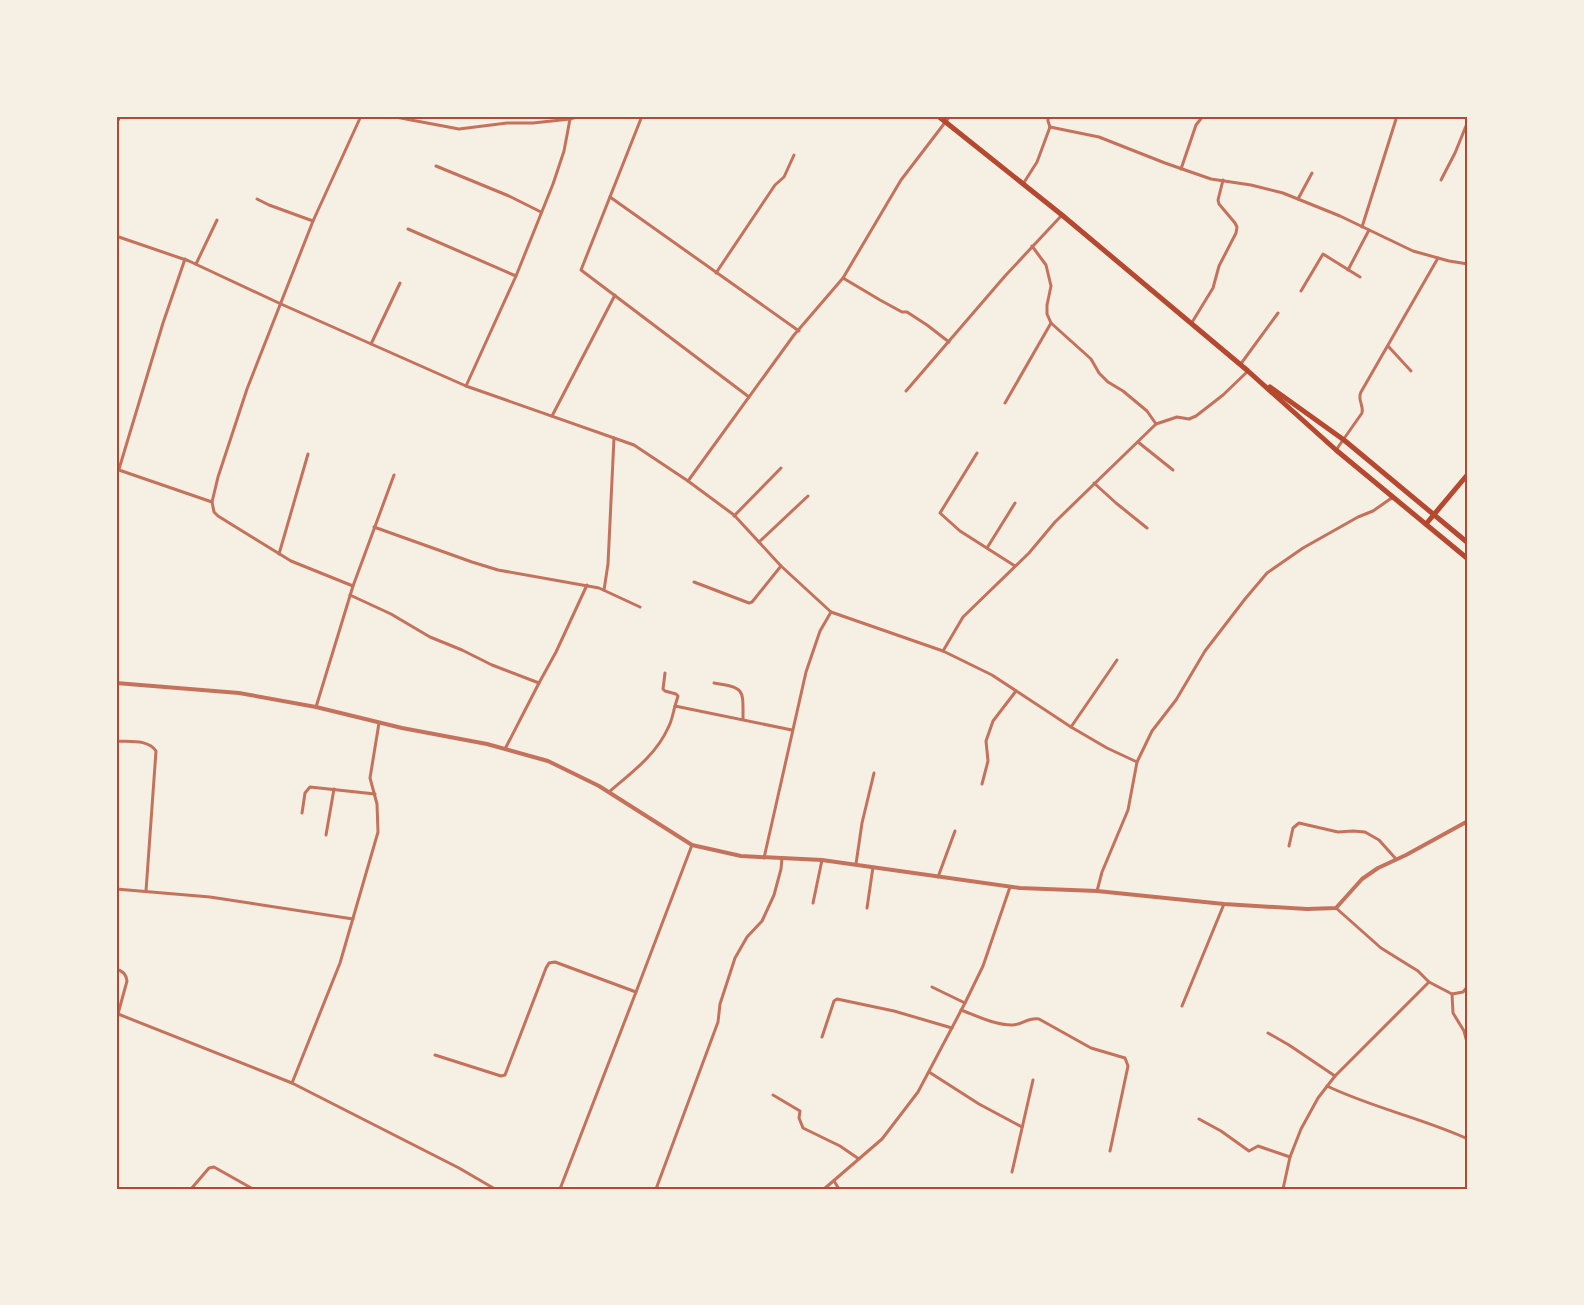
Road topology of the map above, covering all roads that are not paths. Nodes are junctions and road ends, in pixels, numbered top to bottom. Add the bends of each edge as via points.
1 (119, 116) edge
2 (361, 116) edge
3 (390, 116) edge
4 (580, 116) edge
5 (642, 116) edge
6 (938, 116) edge
7 (950, 116) edge
8 (1048, 116) edge
9 (1203, 116) edge
10 (1397, 116) edge
11 (1467, 118) edge
12 (570, 119) junction
13 (116, 122) edge
14 (946, 123) junction
15 (1050, 127) junction
16 (794, 155) dead end
17 (436, 166) dead end
18 (1182, 169) junction
19 (1312, 173) dead end
20 (1223, 180) junction
21 (1441, 180) dead end
22 (1024, 184) junction
23 (610, 197) junction
24 (257, 198) dead end
25 (1298, 199) junction
26 (541, 212) junction
27 (1062, 215) junction
28 (217, 220) dead end
29 (313, 222) junction
30 (1362, 227) junction
31 (408, 229) dead end
32 (1369, 230) junction
33 (116, 236) edge
34 (1032, 246) junction
35 (1438, 258) junction
36 (185, 260) junction
37 (196, 264) junction
38 (1468, 264) edge
39 (1348, 270) junction
40 (716, 272) junction
41 (516, 276) junction
42 (1360, 277) dead end
43 (843, 278) junction
44 (400, 283) dead end
45 (1301, 291) dead end
46 (615, 295) junction
47 (281, 304) junction
48 (1278, 313) dead end
49 (1051, 323) junction
50 (1191, 324) junction
51 (799, 331) junction
52 (949, 342) junction
53 (371, 344) junction
54 (1388, 346) junction
55 (1240, 365) junction
56 (1248, 371) junction
57 (1411, 371) dead end
58 (466, 386) junction
59 (906, 391) dead end
60 (750, 397) junction
61 (1005, 403) dead end
62 (552, 416) junction
63 (1156, 424) junction
64 (614, 438) junction
65 (1344, 440) junction
66 (1138, 442) junction
67 (1336, 450) junction
68 (978, 453) dead end
69 (308, 454) dead end
70 (781, 468) dead end
71 (118, 469) edge
72 (1173, 470) dead end
73 (1468, 474) edge
74 (394, 475) dead end
75 (688, 481) junction
76 (1094, 483) junction
77 (808, 496) dead end
78 (1393, 497) junction
79 (212, 502) junction
80 (1015, 503) dead end
81 (1434, 515) junction
82 (734, 516) junction
83 (1426, 524) junction
84 (374, 527) junction
85 (1147, 528) dead end
86 (759, 542) junction
87 (1468, 543) edge
88 (987, 548) junction
89 (279, 554) junction
90 (1468, 559) edge
91 (781, 566) junction
92 (1015, 566) junction
93 (694, 582) dead end
94 (587, 585) junction
95 (353, 586) junction
96 (604, 590) junction
97 (350, 595) junction
98 (640, 607) dead end
99 (831, 612) junction
100 (943, 651) junction
101 (1117, 660) dead end
102 (664, 673) dead end
103 (116, 683) edge
104 (538, 683) junction
105 (714, 683) dead end
106 (1016, 691) junction
107 (675, 706) junction
108 (316, 707) junction
109 (743, 719) junction
110 (379, 723) junction
111 (1071, 727) junction
112 (792, 730) junction
113 (116, 741) edge
114 (505, 749) junction
115 (1137, 762) junction
116 (874, 774) dead end
117 (982, 784) dead end
118 (334, 789) junction
119 (609, 792) junction
120 (375, 794) junction
121 (302, 813) dead end
122 (1468, 821) edge
123 (955, 831) dead end
124 (326, 834) dead end
125 (692, 844) junction
126 (1289, 846) dead end
127 (764, 858) junction
128 (782, 858) junction
129 (1396, 859) junction
130 (822, 860) junction
131 (856, 864) junction
132 (873, 867) junction
133 (938, 877) junction
134 (1010, 887) junction
135 (116, 889) edge
136 (146, 891) junction
137 (1097, 891) junction
138 (813, 903) dead end
139 (1224, 904) junction
140 (868, 908) dead end
141 (1336, 908) junction
142 (353, 919) junction
143 (116, 969) edge
144 (1429, 982) junction
145 (1468, 986) edge
146 (932, 987) dead end
147 (636, 992) junction
148 (1452, 994) junction
149 (965, 1003) junction
150 (1182, 1006) dead end
151 (961, 1010) junction
152 (118, 1014) junction
153 (116, 1021) edge
154 (952, 1028) junction
155 (1268, 1033) dead end
156 (822, 1037) dead end
157 (1468, 1046) edge
158 (435, 1056) dead end
159 (929, 1072) junction
160 (1335, 1076) junction
161 (1033, 1080) dead end
162 (292, 1083) junction
163 (1327, 1086) junction
164 (773, 1095) dead end
165 (1199, 1119) dead end
166 (1022, 1127) junction
167 (1468, 1139) edge
168 (1110, 1151) dead end
169 (1290, 1157) junction
170 (859, 1159) junction
171 (1012, 1172) dead end
172 (834, 1181) junction
173 (191, 1189) edge
174 (253, 1189) edge
175 (495, 1189) edge
176 (560, 1189) edge
177 (656, 1189) edge
178 (824, 1189) edge
179 (839, 1189) edge
180 (1283, 1189) edge

1 - 13 main road
2 - 29 street
3 - 12 street via 459,129
4 - 12 street
5 - 23 street
6 - 14 main road
7 - 14 street
8 - 15 street
9 - 18 street via 1196,125
10 - 30 street
11 - 21 street
12 - 26 street via 564,151
14 - 22 main road
14 - 43 street via 901,180
15 - 18 street via 1099,137
15 - 22 street via 1037,162
16 - 40 street via 784,177 775,185
17 - 26 street
18 - 20 street
19 - 25 street
20 - 25 street via 1283,192
20 - 50 street via 1218,200 1235,223 1236,233 1219,266 1213,288
22 - 27 main road
23 - 40 street
23 - 46 street via 581,270
24 - 29 street
25 - 30 street
26 - 41 street
27 - 34 street
27 - 50 main road
28 - 37 street
29 - 47 street
30 - 32 street
31 - 41 street
32 - 35 street via 1413,251
32 - 39 street
33 - 36 street
34 - 49 street via 1046,265 1051,286 1047,314
34 - 52 street
35 - 38 street
35 - 54 street
36 - 37 street
36 - 71 street
37 - 47 street
39 - 42 street
39 - 45 street via 1323,254
40 - 51 street
41 - 58 street
43 - 51 street
43 - 52 street via 927,324
44 - 53 street
46 - 60 street
46 - 62 street
47 - 53 street
47 - 79 street via 247,389
48 - 55 street
49 - 61 street
49 - 63 street via 1091,359 1108,382 1147,411
50 - 55 main road
51 - 60 street
52 - 59 street
53 - 58 street
54 - 57 street
54 - 65 street via 1359,395 1363,410
55 - 56 main road
56 - 63 street via 1196,416 1177,416
56 - 65 main road
56 - 67 main road
58 - 62 street
60 - 75 street
62 - 64 street
63 - 66 street
64 - 75 street via 634,445
64 - 96 street
65 - 67 street
65 - 81 main road
66 - 72 street
66 - 76 street
67 - 78 main road
68 - 88 street via 940,513
69 - 89 street
70 - 82 street
71 - 79 street
73 - 81 main road
74 - 84 street
75 - 82 street
76 - 85 street
76 - 92 street
77 - 86 street
78 - 83 main road
78 - 115 street via 1267,572 1205,652 1176,700 1152,731
79 - 89 street via 218,516
80 - 88 street
81 - 83 main road
81 - 87 main road
82 - 86 street
83 - 90 main road
84 - 94 street via 498,570
84 - 95 street
86 - 91 street
88 - 92 street
89 - 95 street
91 - 93 street via 749,603
91 - 99 street
92 - 100 street via 963,617
94 - 96 street
94 - 104 street
95 - 97 street
96 - 98 street
97 - 104 street via 430,637
97 - 108 street
99 - 100 street
99 - 112 street via 820,631 806,672
100 - 106 street
101 - 111 street
102 - 107 street via 663,689 678,696
103 - 108 street via 239,693
104 - 114 street
105 - 109 street via 736,687 740,691
106 - 111 street
106 - 117 street via 993,721 986,741 988,761
107 - 109 street
107 - 119 street via 668,729 655,748
108 - 110 street
109 - 112 street
110 - 114 street
110 - 120 street via 370,778
111 - 115 street
112 - 127 street
113 - 136 street via 152,745 156,751
114 - 119 street via 548,761
115 - 137 street via 1128,810
116 - 131 street
118 - 120 street
118 - 121 street via 308,788
118 - 124 street
119 - 125 street
120 - 142 street via 378,832
122 - 129 street
123 - 133 street
125 - 127 street
125 - 147 street
126 - 129 street via 1293,828 1299,823 1338,832 1365,832 1380,840
127 - 128 street
128 - 130 street
128 - 177 street via 774,895 762,921 747,937 735,958 720,1004 718,1022
129 - 141 street via 1362,879
130 - 131 street
130 - 138 street
131 - 132 street
132 - 133 street
132 - 140 street
133 - 134 street
134 - 137 street
134 - 149 street via 983,966
135 - 136 street
136 - 142 street via 210,897
137 - 139 street
139 - 141 street via 1307,910
139 - 150 street
141 - 144 street via 1381,948 1418,971
142 - 162 street via 340,964
143 - 152 street via 126,975 127,981
144 - 148 street
144 - 160 street
145 - 148 street via 1463,992
146 - 149 street
147 - 158 street via 555,962 549,963 505,1075
147 - 176 street
148 - 157 street via 1453,1013 1464,1031
149 - 151 street
151 - 154 street
151 - 168 street via 1009,1025 1039,1019 1091,1048 1125,1058 1128,1066
152 - 153 street
152 - 162 street
154 - 156 street via 837,999
154 - 159 street
155 - 160 street
159 - 166 street
159 - 170 street via 900,1118
160 - 163 street
161 - 166 street
162 - 175 street
163 - 167 street via 1365,1103
163 - 169 street via 1301,1129
164 - 170 street via 800,1111 803,1128
165 - 169 street via 1249,1151 1258,1146
166 - 171 street
169 - 180 street
170 - 172 street
172 - 178 street
172 - 179 street
173 - 174 street via 209,1168 214,1167

